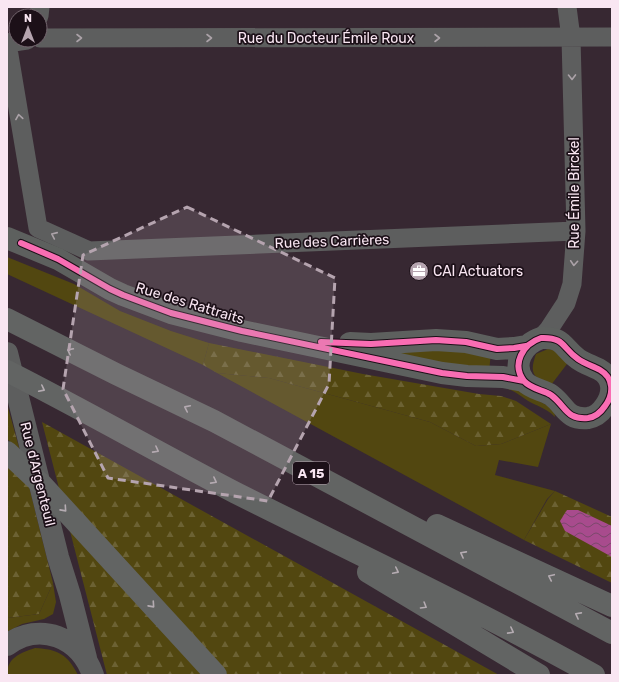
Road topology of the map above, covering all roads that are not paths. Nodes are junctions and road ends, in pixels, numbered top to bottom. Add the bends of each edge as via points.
1 (567, 7) edge
2 (612, 37) edge
3 (48, 38) edge
4 (572, 38) junction
5 (7, 43) edge
6 (576, 231) junction
7 (7, 238) edge
8 (7, 319) edge
9 (270, 337) junction
10 (533, 342) junction
11 (7, 353) edge
12 (7, 371) edge
13 (524, 381) junction
14 (612, 386) edge
15 (602, 420) edge
16 (214, 421) junction
17 (7, 452) edge
18 (235, 492) junction
19 (70, 595) junction
20 (612, 606) edge
21 (612, 633) edge
22 (49, 634) junction
23 (7, 645) edge
24 (90, 667) edge
25 (216, 675) edge
26 (539, 675) edge
27 (594, 675) edge

1 - 4 street, Rue Émile Birckel
2 - 4 street, Rue du Docteur Émile Roux
3 -> 4 street, Rue du Docteur Émile Roux
4 -> 6 street, Rue Émile Birckel
6 -> 5 street, Rue des Carrières via 90,251 38,228
6 -> 10 street, Rue Émile Birckel via 572,284 566,303 559,315
7 - 9 main road, Rue des Rattraits via 58,259 110,289 137,301 190,318
16 -> 8 highway, A 15
9 - 10 main road, Rue des Rattraits via 358,344 436,340 497,348 514,348
9 - 13 main road, Rue des Rattraits via 442,373
10 - 13 main road via 521,354 521,375
10 - 14 main road, Rue des Rattraits via 553,338 560,341 579,360 603,372
11 - 19 street, Rue d'Argenteuil via 58,557
12 -> 18 highway
13 - 15 main road, Rue des Rattraits via 550,394 568,414 576,418
14 - 15 main road via 610,397 598,413
20 -> 16 highway
21 -> 16 highway, A 15
17 -> 25 highway via 42,485
18 -> 26 highway
18 -> 27 highway via 427,587
19 - 22 street via 62,618
19 - 24 street, Rue d'Argenteuil
22 - 23 street via 32,634 16,638
22 - 24 street via 70,642

